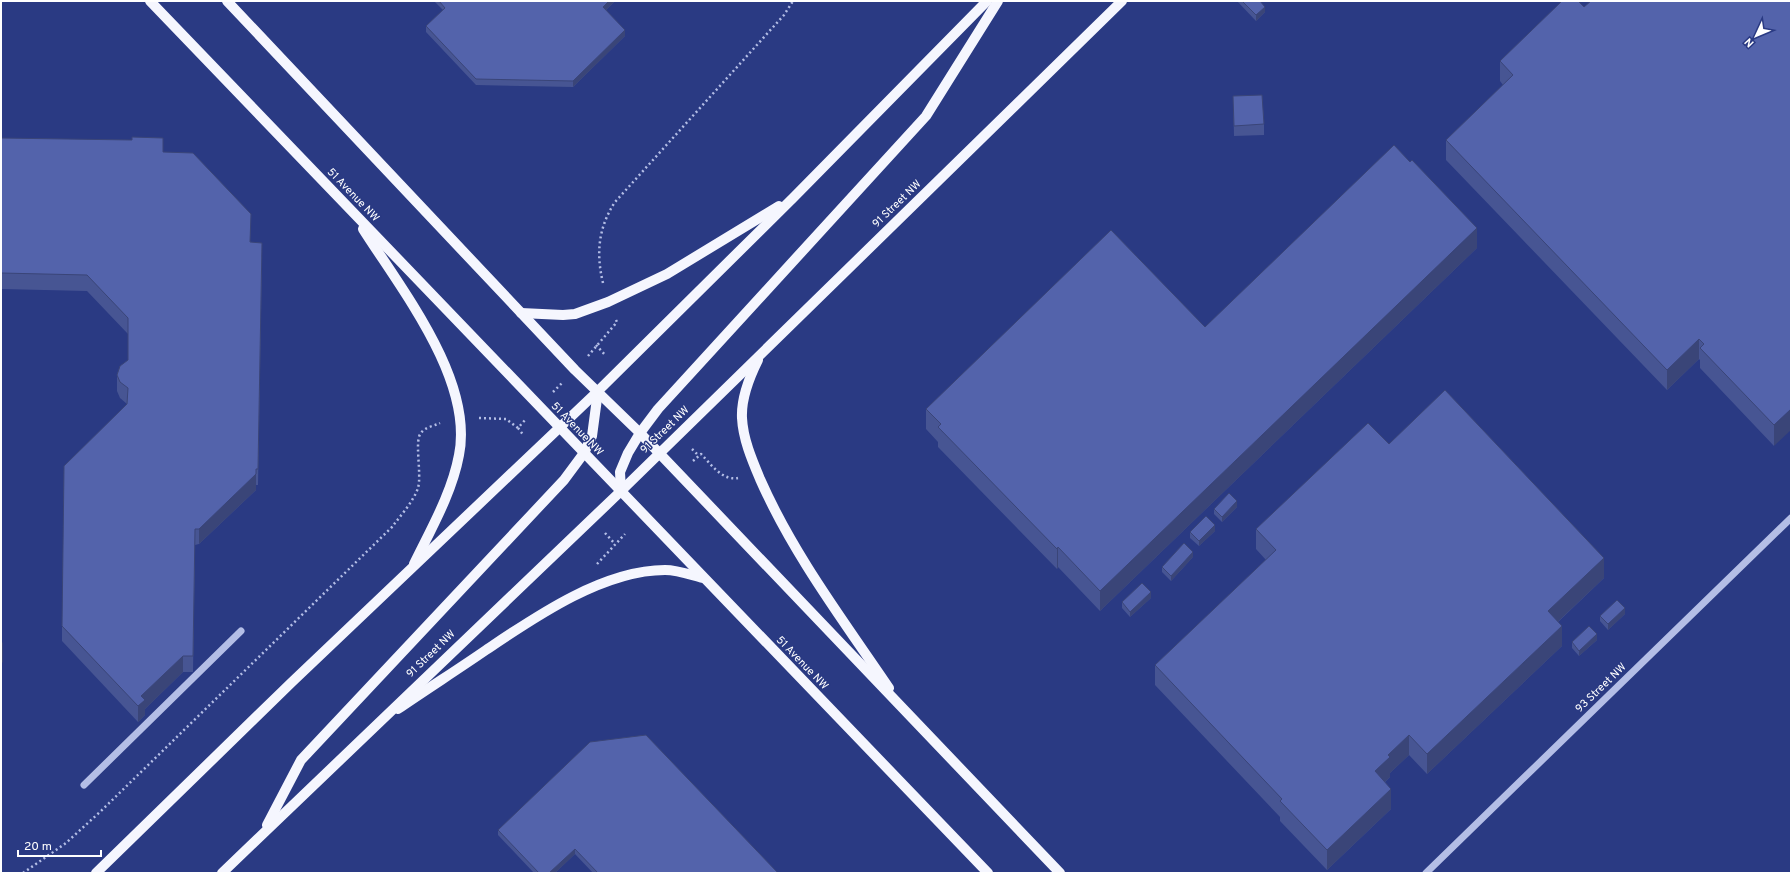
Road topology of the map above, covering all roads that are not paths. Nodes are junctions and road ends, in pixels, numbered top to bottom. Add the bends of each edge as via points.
1 (150, 1) edge
2 (227, 1) edge
3 (987, 1) edge
4 (998, 1) edge
5 (1122, 1) edge
6 (793, 198) junction
7 (350, 209) junction
8 (522, 313) junction
9 (761, 354) junction
10 (598, 392) junction
11 (560, 429) junction
12 (640, 433) junction
13 (584, 453) junction
14 (659, 453) junction
15 (620, 491) junction
16 (1791, 518) edge
17 (412, 569) junction
18 (704, 578) junction
19 (241, 631) dead end
20 (906, 712) junction
21 (375, 725) junction
22 (84, 785) dead end
23 (264, 832) junction
24 (96, 873) edge
25 (222, 873) edge
26 (988, 873) edge
27 (1060, 873) edge
28 (1426, 873) edge

1 - 7 main road, 51 Avenue NW
2 - 8 main road
3 - 6 main road
4 - 12 main road via 926,116 658,409
5 - 9 main road, 91 Street NW
6 - 8 main road via 667,274 608,302 575,314
6 - 10 main road
7 - 11 main road, 51 Avenue NW
7 - 17 main road via 428,330 449,372 458,404 460,455 450,487
8 - 10 main road
9 - 14 main road, 91 Street NW
9 - 20 main road via 746,387 742,407 744,435 753,461 778,516 808,569
10 - 11 main road
10 - 12 main road
10 - 13 main road via 592,436
11 - 13 main road, 51 Avenue NW
11 - 17 main road
12 - 14 main road
12 - 15 main road via 620,472
13 - 15 main road, 51 Avenue NW
13 - 23 main road via 563,482 300,760
14 - 15 main road, 91 Street NW
14 - 20 main road
15 - 18 main road, 51 Avenue NW
15 - 21 main road, 91 Street NW
16 - 28 street, 93 Street NW
17 - 24 main road
18 - 21 main road via 666,570 650,571 622,577 571,598 536,616
18 - 26 main road, 51 Avenue NW
19 - 22 street
20 - 27 main road
21 - 23 main road, 91 Street NW
23 - 25 main road, 91 Street NW

